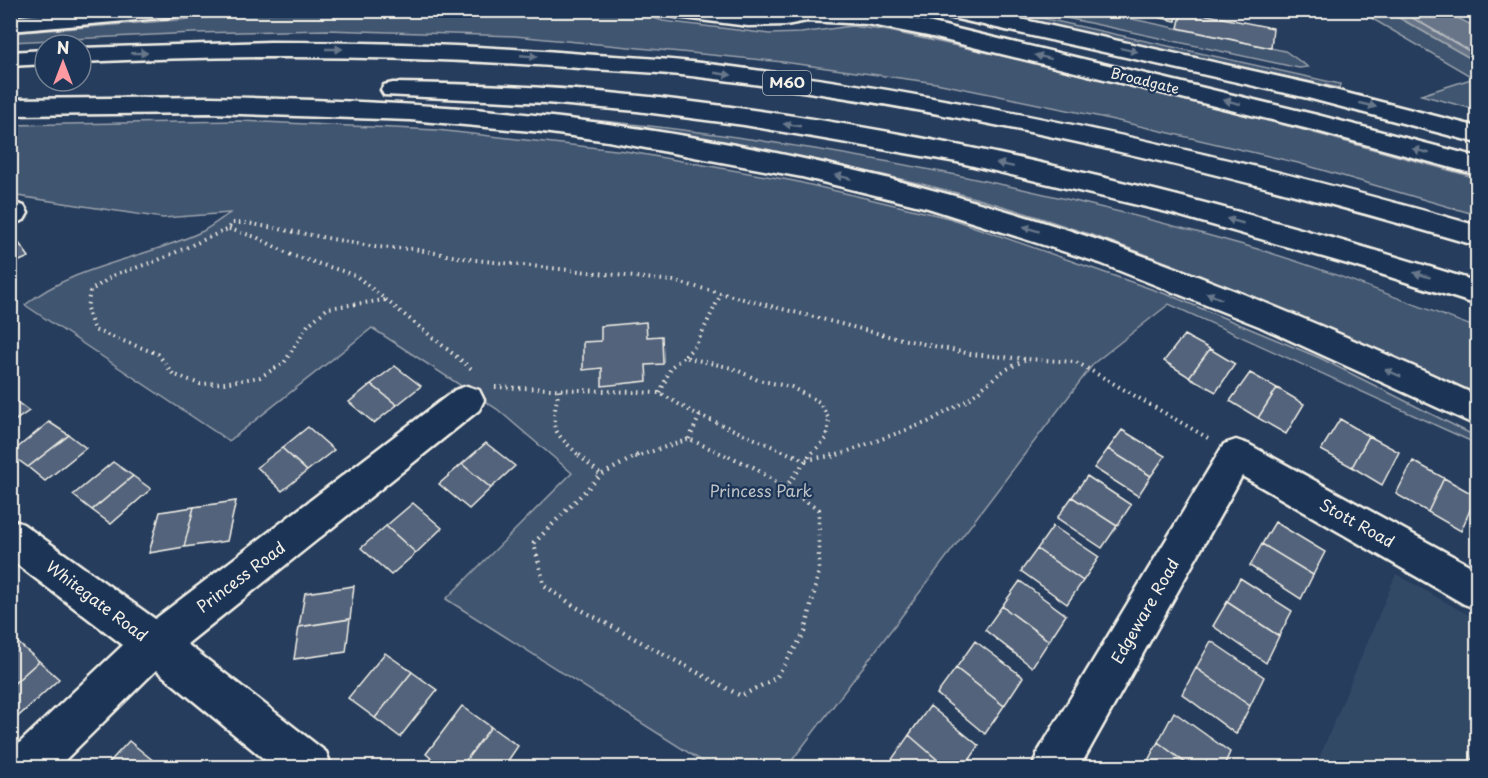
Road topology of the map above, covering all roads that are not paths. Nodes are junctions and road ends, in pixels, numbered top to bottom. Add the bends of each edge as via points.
1 (172, 10) edge
2 (676, 10) edge
3 (948, 10) edge
4 (813, 13) edge
5 (10, 24) edge
6 (93, 56) edge
7 (33, 58) edge
8 (10, 59) edge
9 (10, 96) edge
10 (10, 107) edge
11 (1478, 135) edge
12 (1478, 166) edge
13 (1478, 236) edge
14 (1478, 294) edge
15 (467, 400) road end
16 (1478, 412) edge
17 (1236, 455) joint
18 (10, 536) edge
19 (1478, 591) edge
20 (155, 644) junction
21 (27, 768) edge
22 (310, 768) edge
23 (1054, 768) edge

1 - 5 main road
2 - 4 main road, Broadgate via 754,19 785,19
3 -> 11 main road, Broadgate via 1311,91
12 -> 4 main road, Broadgate via 917,26
6 -> 13 main road, M60 via 340,49 494,54 697,70 873,95 1171,153
7 - 8 main road
14 -> 9 main road via 1194,209 1037,172 854,134 636,103 494,92 318,88 91,90
16 -> 10 main road via 1322,341 1057,237 864,182 754,158 544,124 440,114 174,103
15 - 20 main road, Princess Road
17 - 19 main road, Stott Road
17 - 23 main road, Edgeware Road
18 - 20 main road, Whitegate Road
20 - 21 main road, Princess Road
20 - 22 main road, Whitegate Road

